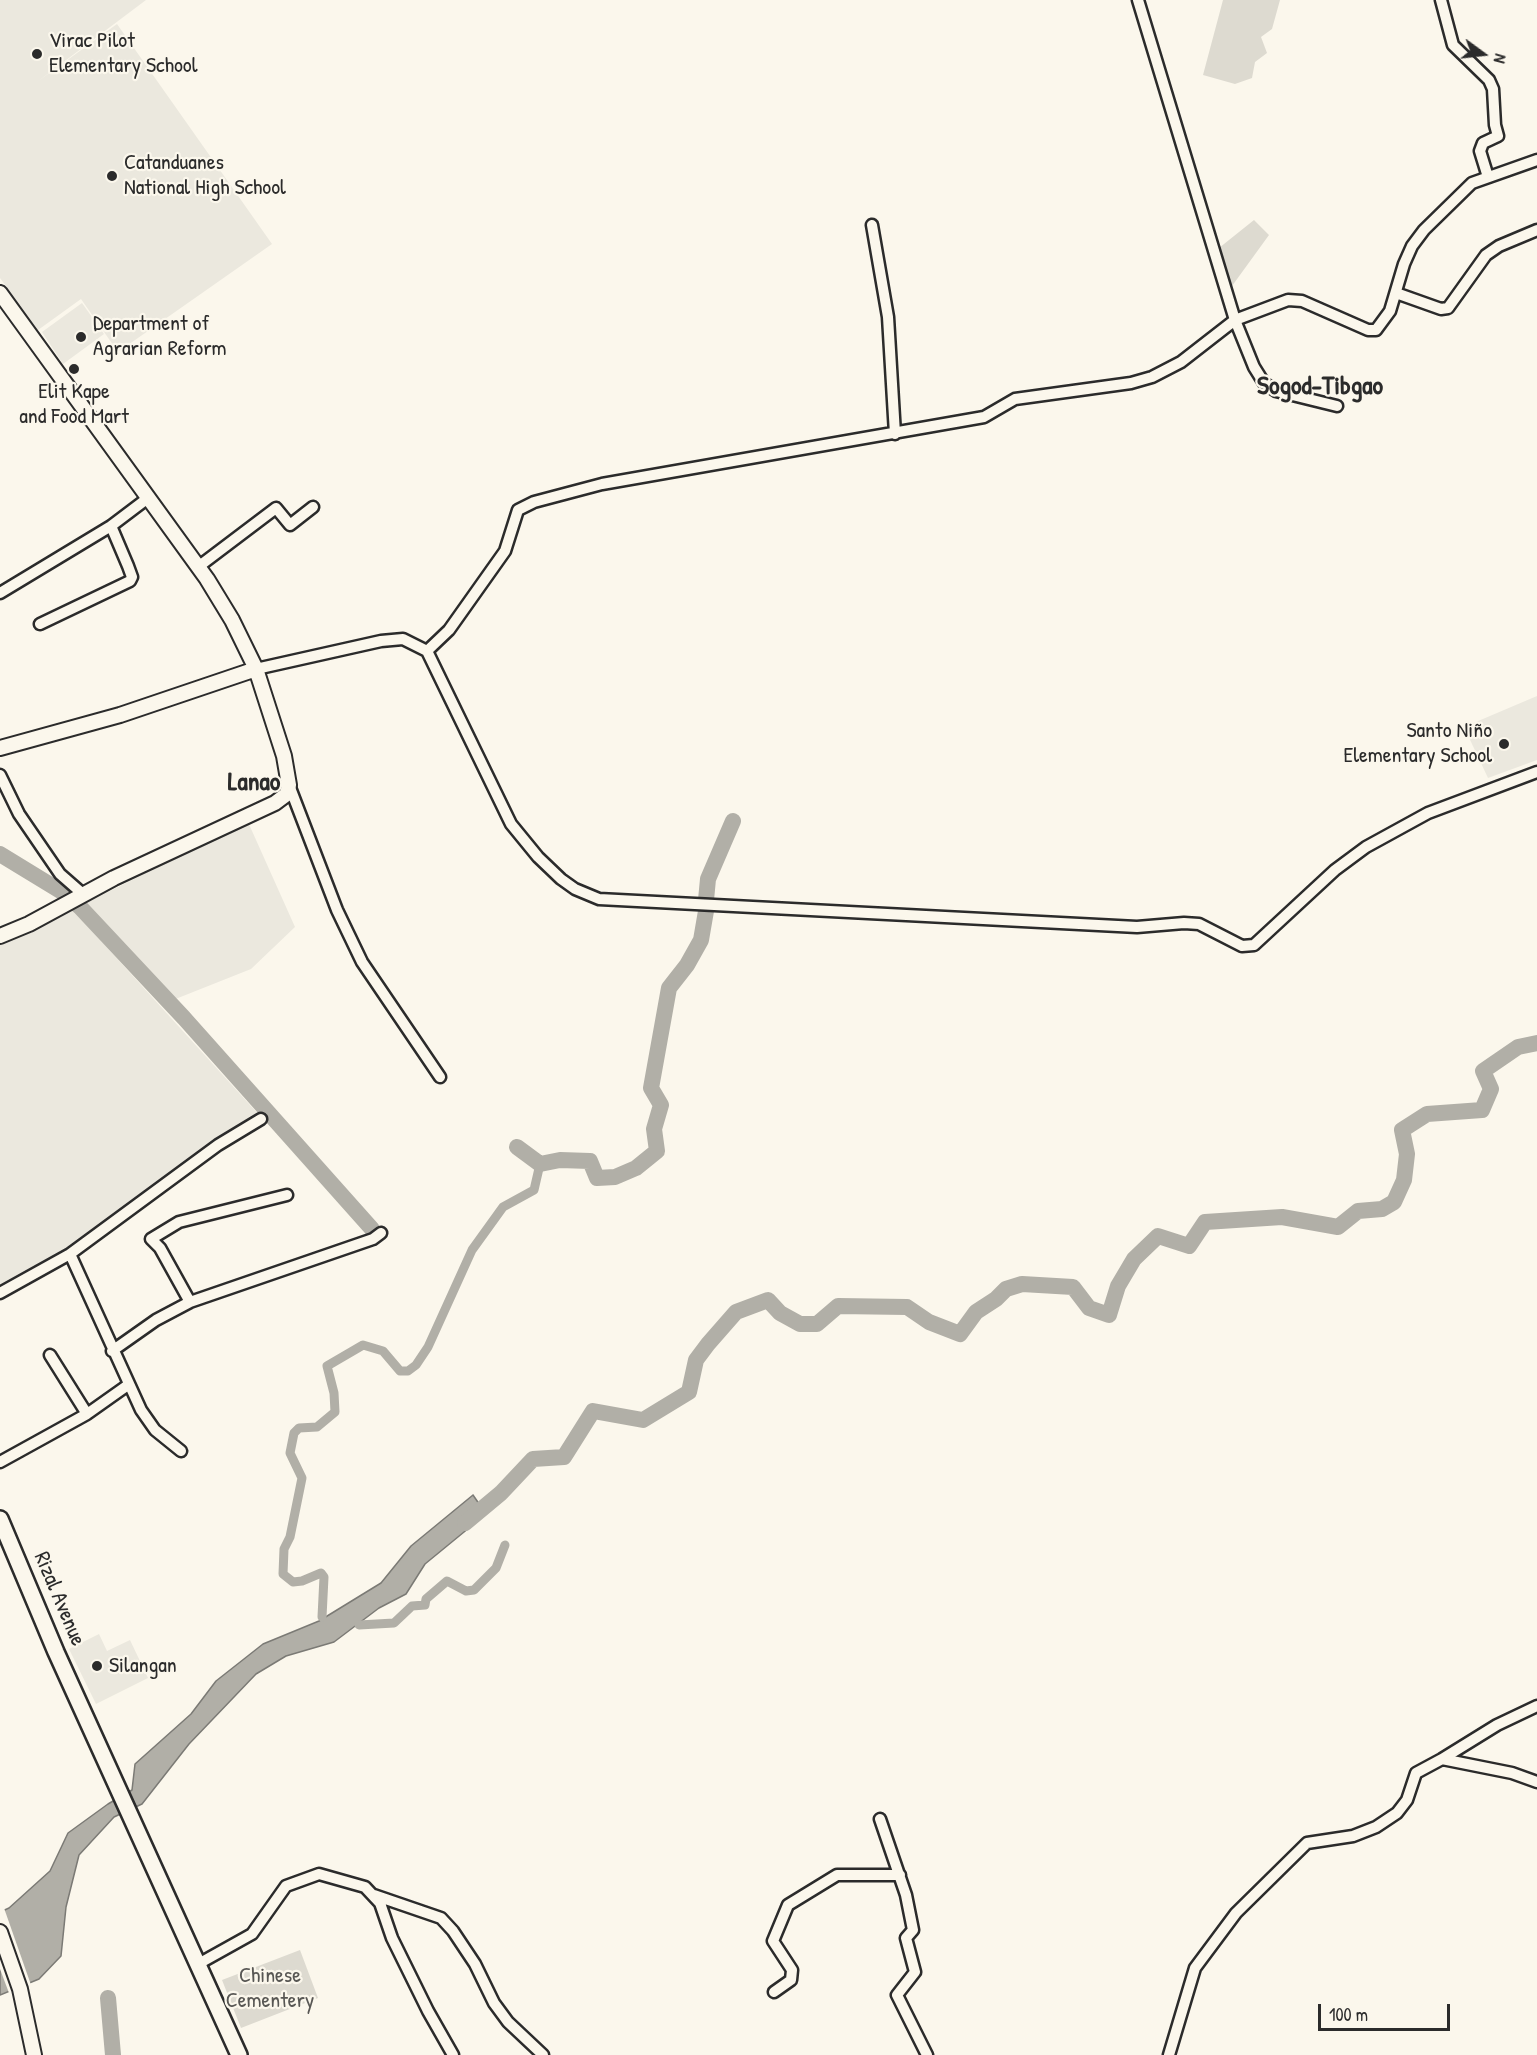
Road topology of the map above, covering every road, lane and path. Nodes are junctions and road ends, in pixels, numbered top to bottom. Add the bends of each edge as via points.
1 (1138, 0) edge
2 (1441, 0) edge
3 (1537, 160) edge
4 (1488, 177) junction
5 (872, 225) dead end
6 (1537, 230) edge
7 (0, 293) edge
8 (1396, 293) junction
9 (1235, 320) junction
10 (1337, 406) dead end
11 (896, 434) junction
12 (148, 498) junction
13 (313, 507) dead end
14 (111, 526) junction
15 (198, 567) junction
16 (0, 592) edge
17 (40, 624) dead end
18 (427, 651) junction
19 (256, 669) junction
20 (0, 748) edge
21 (1537, 772) edge
22 (0, 775) edge
23 (286, 791) junction
24 (77, 899) junction
25 (0, 936) edge
26 (440, 1077) dead end
27 (261, 1119) dead end
28 (287, 1195) dead end
29 (381, 1233) dead end
30 (70, 1254) junction
31 (0, 1293) edge
32 (190, 1302) junction
33 (112, 1351) junction
34 (50, 1355) dead end
35 (128, 1385) junction
36 (87, 1414) junction
37 (180, 1451) dead end
38 (0, 1462) edge
39 (0, 1519) edge
40 (1537, 1706) edge
41 (1442, 1759) junction
42 (1537, 1782) edge
43 (880, 1819) dead end
44 (900, 1875) junction
45 (374, 1895) junction
46 (0, 1932) edge
47 (200, 1963) junction
48 (774, 1992) dead end
49 (34, 2055) edge
50 (239, 2055) edge
51 (453, 2055) edge
52 (543, 2055) edge
53 (927, 2055) edge
54 (1169, 2055) edge

1 - 9 street
2 - 4 street via 1453,45 1489,80 1493,89 1498,136 1483,143 1480,150
3 - 4 street
4 - 8 street via 1472,183 1424,230 1412,246
5 - 11 street via 888,317
6 - 8 street via 1486,255 1448,308
7 - 12 street
8 - 9 street via 1384,322 1376,330 1302,301 1288,300
9 - 10 street via 1258,376 1268,388
9 - 11 street via 1181,362 1152,377 1087,391 1015,399 984,417
11 - 18 street via 603,484 534,502 518,510 505,551 449,630
12 - 14 street
12 - 15 street
13 - 15 street via 290,525 276,508
14 - 16 street
14 - 17 street via 131,580
15 - 19 street via 232,620
18 - 19 street via 403,639 381,641
18 - 21 street via 511,824 561,879 599,899 1137,927 1199,924 1242,946 1254,945 1335,870 1366,847 1428,813
19 - 20 street via 120,715
19 - 23 street via 287,764
22 - 24 street via 19,814
23 - 24 street via 229,826
23 - 26 street via 362,962
24 - 25 street
27 - 30 street via 218,1145
28 - 32 street via 179,1222 151,1239
29 - 32 street
30 - 31 street
30 - 33 street
32 - 33 street
33 - 35 street
34 - 36 street
35 - 36 street
35 - 37 street via 147,1421
36 - 38 street
39 - 47 main road, Rizal Avenue via 138,1835
40 - 41 street
41 - 42 street
41 - 54 street via 1416,1773 1407,1800 1397,1813 1353,1836 1307,1843 1236,1913 1195,1968
43 - 44 street
44 - 48 street via 837,1875 788,1905 773,1941 792,1970 791,1980
44 - 53 street via 913,1930 906,1938 915,1972 897,1995
45 - 47 street via 365,1887 319,1874 286,1886 252,1934
45 - 51 street via 428,2012
45 - 52 street via 441,1918 453,1930 508,2022
46 - 49 street via 20,1989
47 - 50 main road, Rizal Avenue

